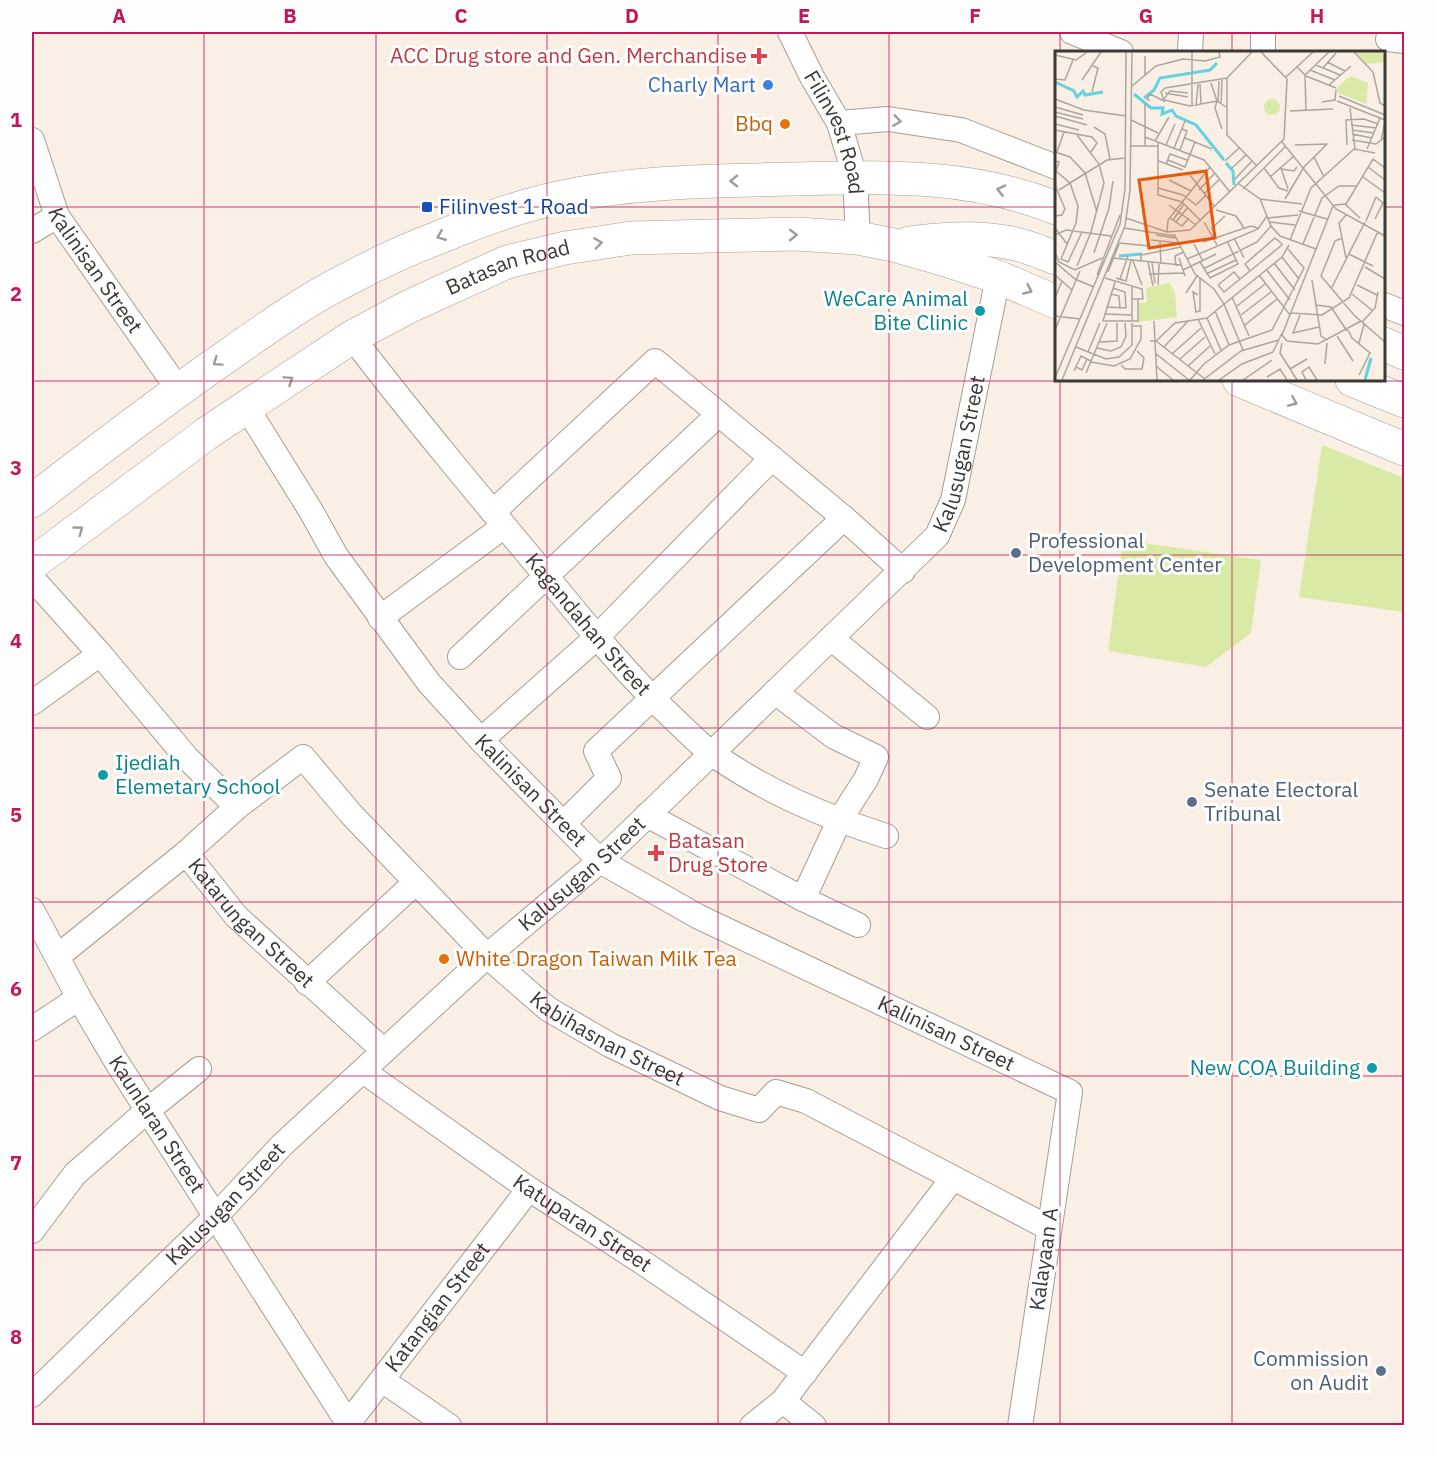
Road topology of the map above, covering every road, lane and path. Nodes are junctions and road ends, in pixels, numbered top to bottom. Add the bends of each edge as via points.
1 (790, 32) edge
2 (1072, 32) edge
3 (1191, 32) edge
4 (1119, 51) edge
5 (1190, 51) edge
6 (839, 123) junction
7 (32, 140) edge
8 (1055, 168) edge
9 (855, 177) junction
10 (1055, 208) edge
11 (57, 216) junction
12 (32, 231) edge
13 (858, 238) junction
14 (893, 245) junction
15 (1055, 258) edge
16 (998, 277) junction
17 (1055, 302) edge
18 (1385, 306) edge
19 (1404, 313) edge
20 (352, 337) junction
21 (1385, 345) edge
22 (1404, 353) edge
23 (1241, 381) edge
24 (1354, 381) edge
25 (178, 389) junction
26 (1404, 401) edge
27 (247, 408) junction
28 (719, 414) junction
29 (1404, 448) edge
30 (772, 458) junction
31 (32, 501) edge
32 (844, 518) junction
33 (498, 519) junction
34 (32, 564) edge
35 (903, 571) junction
36 (546, 576) junction
37 (32, 578) edge
38 (380, 618) junction
39 (596, 638) junction
40 (832, 639) junction
41 (100, 654) junction
42 (460, 657) dead end
43 (775, 693) junction
44 (651, 698) junction
45 (32, 703) edge
46 (927, 717) dead end
47 (481, 740) junction
48 (712, 754) junction
49 (237, 807) junction
50 (647, 815) junction
51 (839, 821) junction
52 (564, 823) junction
53 (886, 836) dead end
54 (186, 853) junction
55 (600, 861) junction
56 (416, 882) junction
57 (803, 899) junction
58 (32, 910) edge
59 (858, 925) dead end
60 (58, 956) junction
61 (487, 956) junction
62 (308, 983) junction
63 (79, 998) junction
64 (32, 1029) edge
65 (384, 1052) junction
66 (200, 1069) dead end
67 (363, 1071) junction
68 (1070, 1092) joint
69 (148, 1110) junction
70 (953, 1178) junction
71 (529, 1189) junction
72 (216, 1216) junction
73 (1048, 1228) junction
74 (32, 1231) edge
75 (805, 1373) junction
76 (382, 1380) junction
77 (32, 1395) edge
78 (783, 1401) junction
79 (347, 1424) edge
80 (449, 1425) edge
81 (752, 1425) edge
82 (814, 1425) edge
83 (1020, 1425) edge

1 - 6 street, Filinvest Road
2 - 4 street
3 - 5 street
6 -> 8 street via 888,119 962,130
6 - 9 street, Filinvest Road
7 - 11 street, Kalinisan Street
10 -> 9 main road via 1003,190 959,181
9 - 13 street, Filinvest Road
9 -> 25 main road via 628,185 496,214 346,280 278,320
11 - 12 street
11 - 25 street, Kalinisan Street
13 - 14 main road, Batasan Road
20 -> 13 main road, Batasan Road via 507,262 565,248 652,237 797,234
14 - 15 main road via 985,238 1015,243
14 - 16 main road, Batasan Road
16 -> 17 main road, Batasan Road
16 - 35 street, Kalusugan Street via 953,500 938,536
18 - 19 street
27 -> 20 main road, Batasan Road
20 - 33 street, Kagandahan Street
21 - 22 main road
23 -> 29 main road
24 - 26 main road
25 - 31 main road
34 -> 27 main road, Batasan Road via 206,434
27 - 38 street, Kalinisan Street via 336,556
28 - 30 street
28 - 33 street via 655,361
28 - 36 street
30 - 32 street
30 - 39 street
32 - 35 street
32 - 44 street
33 - 36 street, Kagandahan Street
33 - 38 street
35 - 40 street, Kalusugan Street
36 - 39 street, Kagandahan Street
36 - 42 street
37 - 41 street
38 - 47 street, Kalinisan Street via 429,683
39 - 44 street, Kagandahan Street
39 - 47 street
40 - 43 street, Kalusugan Street
40 - 46 street
41 - 45 street
41 - 49 street via 187,758
43 - 48 street, Kalusugan Street
43 - 51 street via 833,736 876,757
44 - 48 street, Kagandahan Street
44 - 52 street via 596,751 609,778
47 - 52 street, Kalinisan Street
48 - 50 street, Kalusugan Street
48 - 51 street, Kagandahan Street via 765,788
49 - 54 street, Katarungan Street
49 - 56 street, Kabihasnan Street via 303,757
50 - 55 street, Kalusugan Street
50 - 57 street
51 - 53 street, Kagandahan Street
51 - 57 street
52 - 55 street, Kalinisan Street
54 - 60 street
54 - 62 street, Katarungan Street via 236,916
55 - 61 street, Kalusugan Street
55 - 68 street, Kalinisan Street via 699,918
56 - 61 street, Kabihasnan Street
56 - 62 street
57 - 59 street
58 - 60 street, Kaunlaran Street
60 - 63 street, Kaunlaran Street
61 - 65 street, Kalusugan Street
61 - 70 street, Kabihasnan Street via 548,1009 620,1050 720,1098 759,1110 776,1092 806,1101
62 - 65 street, Katarungan Street
63 - 64 street
63 - 69 street, Kaunlaran Street
65 - 67 street, Kalusugan Street
66 - 69 street
67 - 71 street, Katuparan Street
67 - 72 street, Kalusugan Street via 282,1145
68 - 73 street, Kalayaan A
69 - 72 street, Kaunlaran Street
69 - 74 street via 75,1174
70 - 73 street, Kabihasnan Street
70 - 75 street
71 - 75 street, Katuparan Street
71 - 76 street, Katangian Street
72 - 77 street, Kalusugan Street
72 - 79 street, Kaunlaran Street
73 - 83 street, Kalayaan A
75 - 78 street
76 - 79 street, Katangian Street
76 - 80 street
78 - 81 street
78 - 82 street

